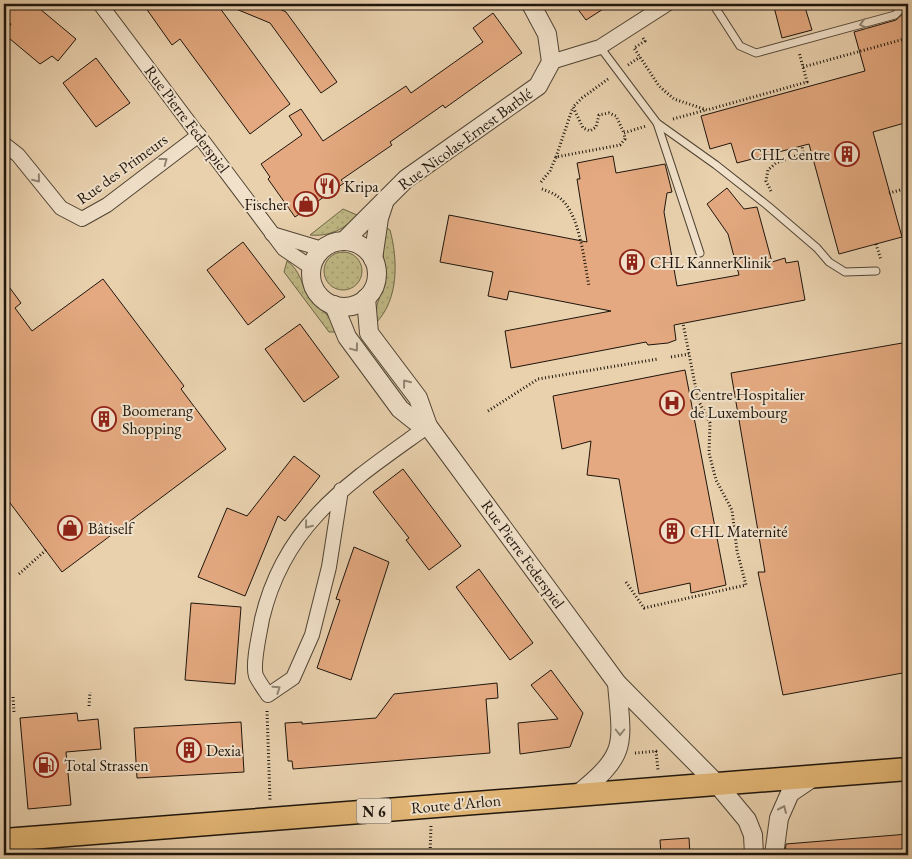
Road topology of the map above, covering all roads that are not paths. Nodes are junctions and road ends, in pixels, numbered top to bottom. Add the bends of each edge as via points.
1 (100, 4) edge
2 (531, 4) edge
3 (667, 4) edge
4 (712, 4) edge
5 (906, 4) edge
6 (600, 48) junction
7 (551, 62) junction
8 (657, 123) junction
9 (199, 135) junction
10 (4, 144) edge
11 (386, 198) junction
12 (272, 234) junction
13 (344, 241) junction
14 (322, 249) junction
15 (700, 253) dead end
16 (373, 259) junction
17 (312, 268) junction
18 (876, 271) dead end
19 (366, 298) junction
20 (334, 305) junction
21 (428, 426) junction
22 (342, 490) junction
23 (617, 683) junction
24 (908, 769) edge
25 (814, 776) junction
26 (717, 784) junction
27 (577, 795) junction
28 (4, 840) edge
29 (754, 855) edge
30 (774, 855) edge

1 - 9 street, Rue Pierre Federspiel
2 - 7 street via 547,34
3 - 6 street
5 -> 4 lane via 895,16 756,53 740,46
6 - 7 street
6 - 8 lane
7 - 11 street, Rue Nicolas-Ernest Barblé via 538,86 406,179
8 - 15 lane
8 - 18 lane via 768,206 829,262 845,272
10 -> 9 street, Rue des Primeurs via 18,155 61,208 82,219
9 - 12 street, Rue Pierre Federspiel
11 - 13 street, Rue Nicolas-Ernest Barblé
11 - 16 street, Rue Nicolas-Ernest Barblé via 379,218
12 - 14 street
12 - 17 street, Rue Pierre Federspiel via 284,249
13 - 14 street
13 - 16 street via 366,249
14 - 17 street
16 - 19 street via 377,269 376,280
17 - 20 street via 316,290 324,300
19 - 20 street via 351,305
21 -> 19 street, Rue Pierre Federspiel via 418,398 369,333
20 -> 21 street, Rue Pierre Federspiel via 347,337 400,409
21 - 22 street
21 - 23 street, Rue Pierre Federspiel
22 -> 22 street via 307,524 283,560 267,600 258,637 256,674 268,695 293,678 312,635 329,567
23 - 26 street, Rue Pierre Federspiel
23 -> 27 street via 621,735 617,754 602,774
24 - 25 main road, Route d'Arlon / N 6
25 - 26 main road, Route d'Arlon / N 6
30 -> 25 street via 780,818 790,793
26 - 27 main road, Route d'Arlon / N 6
26 - 29 street, Rue Pierre Federspiel via 747,820 753,835
27 - 28 main road, Route d'Arlon / N 6

